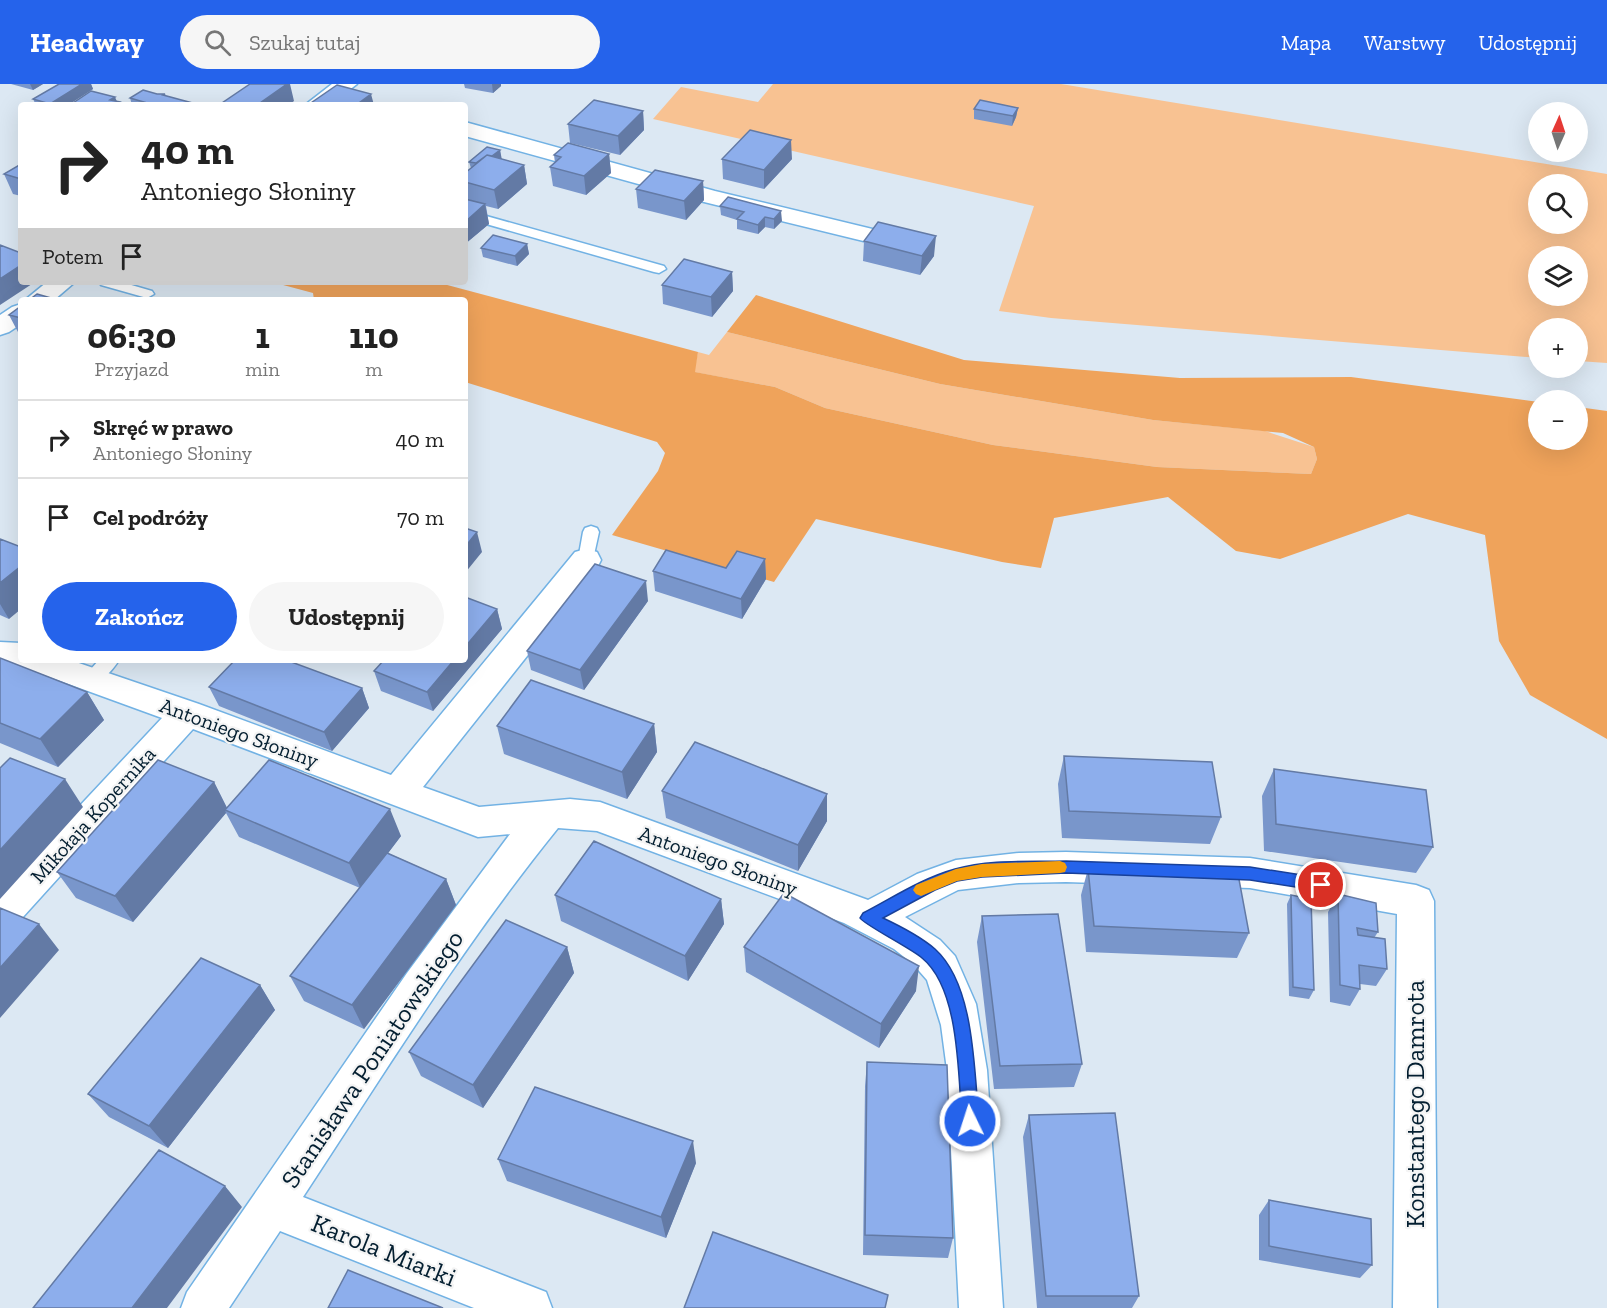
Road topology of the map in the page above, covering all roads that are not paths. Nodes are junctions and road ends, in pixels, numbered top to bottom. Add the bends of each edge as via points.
1 (345, 92) edge
2 (323, 102) edge
3 (468, 130) edge
4 (468, 215) edge
5 (884, 239) edge
6 (659, 269) dead end
7 (59, 285) edge
8 (116, 285) edge
9 (147, 294) dead end
10 (42, 297) edge
11 (18, 314) edge
12 (0, 327) edge
13 (588, 546) dead end
14 (0, 654) edge
15 (18, 656) edge
16 (54, 663) edge
17 (101, 670) edge
18 (187, 713) junction
19 (398, 792) junction
20 (548, 815) junction
21 (0, 917) edge
22 (868, 918) junction
23 (272, 1206) junction
24 (203, 1308) edge
25 (530, 1308) edge
26 (981, 1308) edge
27 (1415, 1308) edge

1 - 2 street
3 - 5 street via 696,193
4 - 6 lane
7 - 10 street
8 - 9 lane
11 - 12 street
13 - 19 street
14 - 15 street
16 - 17 street, Antoniego Słoniny
17 - 18 street, Antoniego Słoniny
18 - 19 street, Antoniego Słoniny
18 - 21 street, Mikołaja Kopernika
19 - 20 street, Antoniego Słoniny via 478,822 501,823
20 - 22 street, Antoniego Słoniny via 575,812 600,818
20 - 23 street, Stanisława Poniatowskiego via 421,985
22 - 26 street, Antoniego Słoniny via 929,954 941,967 955,999 967,1079
22 - 27 street, Konstantego Damrota via 956,875 1054,867 1250,873 1416,901
23 - 24 street, Stanisława Poniatowskiego
23 - 25 street, Karola Miarki

